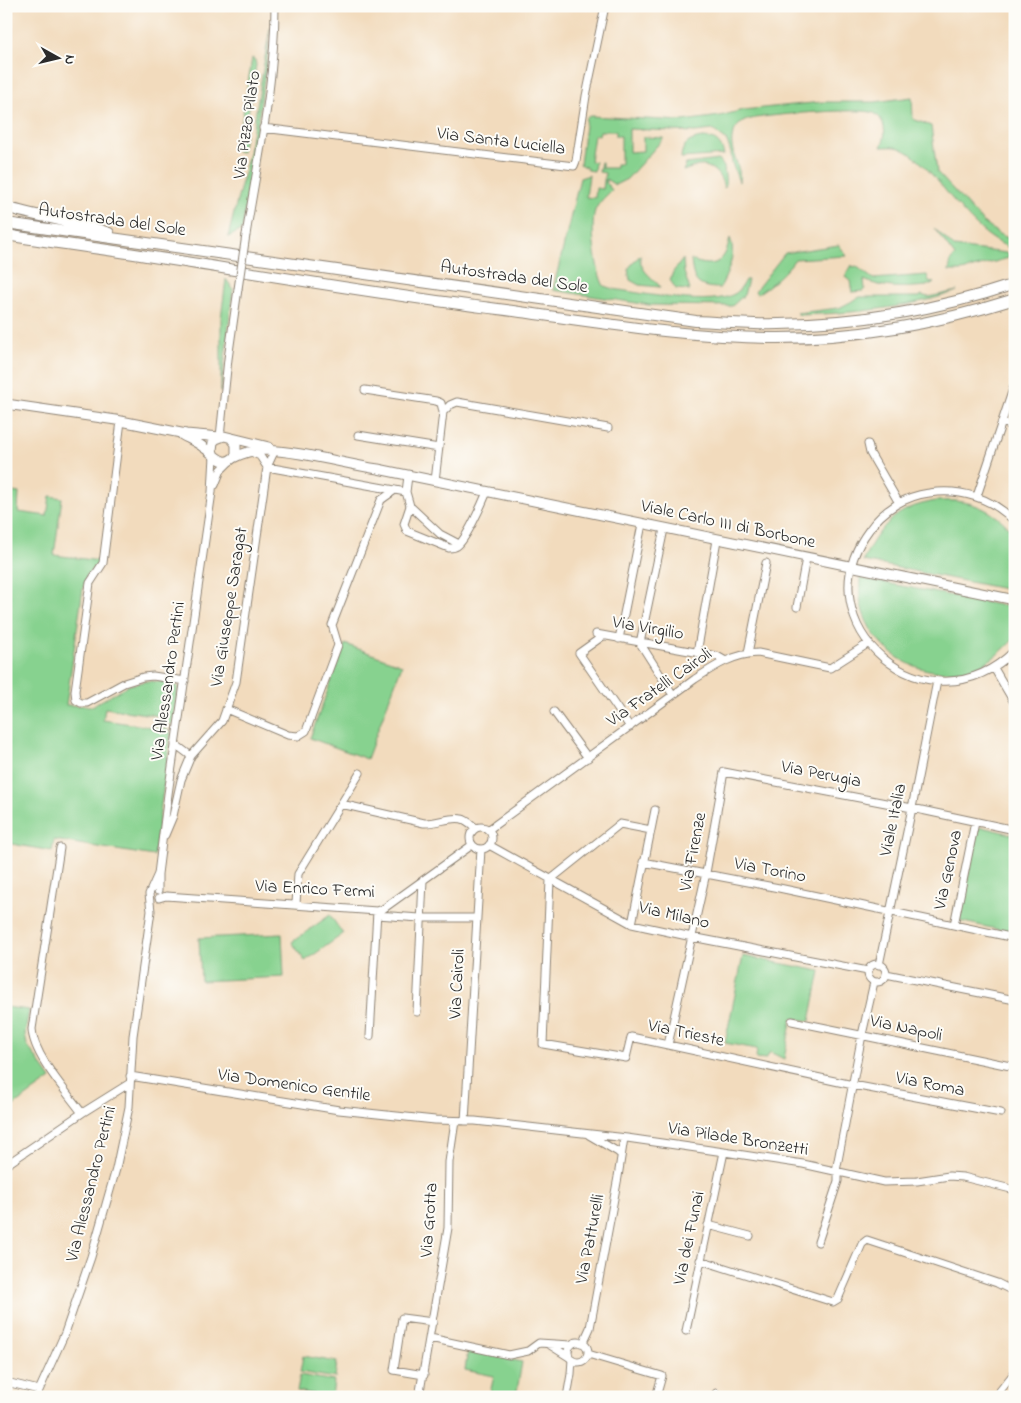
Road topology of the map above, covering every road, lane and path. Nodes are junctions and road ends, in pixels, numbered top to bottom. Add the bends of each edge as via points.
1 (269, 6) edge
2 (275, 6) edge
3 (605, 6) edge
4 (275, 19) junction
5 (263, 128) junction
6 (6, 207) edge
7 (6, 223) edge
8 (6, 235) edge
9 (131, 240) junction
10 (1015, 284) edge
11 (1015, 299) edge
12 (1015, 383) edge
13 (365, 390) dead end
14 (6, 404) edge
15 (224, 405) junction
16 (444, 412) junction
17 (121, 421) junction
18 (1002, 422) junction
19 (1015, 427) edge
20 (608, 428) dead end
21 (171, 430) junction
22 (358, 435) dead end
23 (220, 437) junction
24 (231, 438) junction
25 (868, 444) dead end
26 (439, 448) junction
27 (250, 452) junction
28 (274, 452) junction
29 (294, 454) junction
30 (214, 456) junction
31 (232, 459) junction
32 (267, 467) junction
33 (408, 476) junction
34 (435, 481) junction
35 (375, 486) junction
36 (395, 490) junction
37 (212, 492) junction
38 (406, 492) junction
39 (487, 492) junction
40 (977, 496) junction
41 (381, 500) junction
42 (899, 503) junction
43 (410, 506) junction
44 (1015, 522) edge
45 (642, 524) junction
46 (664, 529) junction
47 (717, 540) junction
48 (459, 544) junction
49 (806, 558) junction
50 (766, 563) dead end
51 (852, 567) junction
52 (1015, 600) edge
53 (798, 607) dead end
54 (619, 639) junction
55 (640, 643) junction
56 (868, 643) junction
57 (1015, 650) edge
58 (697, 653) junction
59 (748, 653) junction
60 (724, 660) junction
61 (994, 668) junction
62 (185, 681) junction
63 (937, 681) junction
64 (674, 695) junction
65 (1015, 704) edge
66 (226, 709) junction
67 (554, 712) dead end
68 (630, 727) junction
69 (175, 744) junction
70 (191, 756) junction
71 (588, 758) junction
72 (724, 772) joint
73 (360, 773) dead end
74 (341, 804) junction
75 (912, 808) junction
76 (655, 810) dead end
77 (975, 822) junction
78 (476, 828) junction
79 (488, 830) junction
80 (651, 830) junction
81 (1015, 830) edge
82 (161, 844) junction
83 (472, 845) junction
84 (489, 845) junction
85 (60, 848) dead end
86 (481, 849) junction
87 (643, 862) junction
88 (706, 873) junction
89 (423, 880) junction
90 (550, 880) junction
91 (157, 895) junction
92 (296, 904) junction
93 (890, 911) junction
94 (377, 913) junction
95 (420, 918) junction
96 (477, 918) junction
97 (632, 924) junction
98 (954, 925) junction
99 (692, 937) junction
100 (1015, 938) edge
101 (879, 964) junction
102 (868, 971) junction
103 (886, 974) junction
104 (874, 982) junction
105 (1015, 1000) edge
106 (417, 1012) dead end
107 (792, 1021) dead end
108 (862, 1035) junction
109 (370, 1036) dead end
110 (668, 1045) junction
111 (1015, 1068) edge
112 (130, 1080) junction
113 (853, 1085) junction
114 (82, 1113) junction
115 (1001, 1113) dead end
116 (455, 1121) junction
117 (465, 1121) junction
118 (587, 1133) junction
119 (624, 1138) junction
120 (724, 1152) junction
121 (621, 1156) junction
122 (6, 1166) edge
123 (836, 1171) junction
124 (1015, 1190) edge
125 (708, 1225) junction
126 (750, 1236) dead end
127 (818, 1242) dead end
128 (700, 1260) junction
129 (1015, 1292) edge
130 (433, 1322) junction
131 (590, 1328) junction
132 (686, 1332) dead end
133 (430, 1338) junction
134 (548, 1343) junction
135 (581, 1343) junction
136 (571, 1345) junction
137 (588, 1352) junction
138 (573, 1359) junction
139 (1015, 1372) edge
140 (424, 1375) junction
141 (6, 1382) edge
142 (38, 1393) edge
143 (997, 1396) edge
144 (420, 1397) edge
145 (567, 1397) edge
146 (656, 1397) edge

1 - 4 street, Via Pizzo Pilato
2 - 4 street, Via Pizzo Pilato
3 - 5 street, Via Santa Luciella via 574,166
4 - 5 street, Via Pizzo Pilato
5 - 15 street, Via Pizzo Pilato, bridge
6 - 9 highway
7 - 9 highway, Autostrada del Sole
8 - 11 highway, Autostrada del Sole via 421,300 698,335 779,338 852,334 923,323
9 - 10 highway, Autostrada del Sole via 696,321 779,324 846,321 920,309
12 - 18 street
13 - 16 street via 436,401 441,403
14 - 17 main road
15 - 23 street
15 - 24 street
16 - 20 street via 457,402
16 - 26 street
17 - 21 main road
17 - 62 street via 103,563 90,583 76,700 88,703 142,677
18 - 19 street
18 - 40 street
21 - 23 main road
21 - 30 main road via 199,444
22 - 26 street
23 - 24 main road
23 - 30 main road via 212,446
24 - 29 main road, Viale Carlo III di Borbone
24 - 31 main road via 237,447
25 - 42 street
26 - 34 street
27 - 28 main road, Viale Carlo III di Borbone
27 - 31 main road, Viale Carlo III di Borbone
27 - 32 street via 260,456
28 - 29 main road, Viale Carlo III di Borbone
28 - 32 street, Via Giuseppe Saragat
29 - 33 main road, Viale Carlo III di Borbone
30 - 31 main road via 223,462
30 - 37 street, Via Alessandro Pertini
31 - 37 street, Via Alessandro Pertini via 221,470
32 - 35 street
32 - 66 street, Via Giuseppe Saragat via 236,682
33 - 34 main road, Viale Carlo III di Borbone
33 - 38 street
34 - 39 main road, Viale Carlo III di Borbone
35 - 36 street
35 - 41 street
36 - 38 street
36 - 41 street
37 - 62 street, Via Alessandro Pertini
38 - 43 street
39 - 45 main road, Viale Carlo III di Borbone
39 - 48 street
40 - 42 street via 937,491
40 - 44 street via 1001,509
41 - 66 street via 332,625 338,645 306,731 298,736 288,735
42 - 51 street via 874,523 864,536
43 - 48 street via 440,534
43 - 48 street via 404,524 407,531 449,548
45 - 46 main road, Viale Carlo III di Borbone
45 - 54 street
46 - 47 main road, Viale Carlo III di Borbone
46 - 55 street
47 - 49 main road, Viale Carlo III di Borbone
47 - 58 street
49 - 51 main road, Viale Carlo III di Borbone
49 - 53 street
50 - 59 street
51 - 52 main road, Viale Carlo III di Borbone
51 - 56 street via 852,606
54 - 55 street, Via Virgilio
54 - 68 street, Via Virgilio via 599,635 579,654
55 - 58 street, Via Virgilio
55 - 64 street
56 - 59 street, Via Fratelli Cairoli via 830,668
56 - 63 street via 892,665 913,676
57 - 61 street
58 - 60 street, Via Virgilio
59 - 60 street, Via Fratelli Cairoli
60 - 64 street, Via Fratelli Cairoli
61 - 63 street via 965,679
61 - 65 street
62 - 69 street, Via Alessandro Pertini
63 - 75 street, Viale Italia
64 - 68 street, Via Fratelli Cairoli
66 - 70 street, Via Giuseppe Saragat via 222,721
67 - 71 street
68 - 71 street, Via Fratelli Cairoli
69 - 70 street
69 - 82 street, Via Alessandro Pertini
70 - 82 street, Via Giuseppe Saragat
71 - 79 street, Via Fratelli Cairoli
72 - 75 street, Via Perugia
72 - 88 street, Via Firenze
73 - 74 street
74 - 78 street via 424,823 463,819
74 - 92 street via 298,874
75 - 77 street, Via Perugia
75 - 93 street, Viale Italia
76 - 80 street
77 - 81 street, Via Perugia
77 - 98 street, Via Genova
78 - 79 street
78 - 83 street via 470,833
79 - 84 street via 492,838
80 - 87 street
80 - 90 street via 620,824
82 - 91 street, Via Alessandro Pertini
83 - 86 street
83 - 89 street, Via Enrico Fermi
84 - 86 street
84 - 90 street, Via Milano
85 - 114 street via 32,1029 42,1058
86 - 96 street, Via Cairoli
87 - 88 street, Via Torino
87 - 97 street
88 - 93 street, Via Torino
88 - 99 street, Via Firenze
89 - 94 street, Via Enrico Fermi
89 - 95 street
90 - 97 street, Via Milano
90 - 110 street, Via Trieste via 543,1044 626,1058 631,1038
91 - 92 street, Via Enrico Fermi
91 - 112 street, Via Alessandro Pertini via 151,911
92 - 94 street, Via Enrico Fermi
93 - 98 street, Via Torino
93 - 101 street, Viale Italia
94 - 95 street
94 - 109 street
95 - 96 street
95 - 106 street
96 - 117 street, Via Cairoli
97 - 99 street, Via Milano
98 - 100 street, Via Torino
99 - 102 street, Via Milano
99 - 110 street, Via Firenze
101 - 102 street
101 - 103 street
102 - 104 street
103 - 104 street via 882,981
103 - 105 street
104 - 108 street
107 - 108 street, Via Napoli
108 - 111 street, Via Napoli
108 - 113 street
110 - 113 street, Via Trieste
112 - 114 street
112 - 116 street, Via Domenico Gentile via 339,1110
112 - 142 street, Via Alessandro Pertini via 116,1169 91,1257 65,1333
113 - 115 street, Via Roma
113 - 123 street
114 - 122 street
116 - 117 street, Via Pilade Bronzetti
116 - 130 street, Via Grotta via 449,1162 448,1228
117 - 118 street, Via Pilade Bronzetti
118 - 119 street, Via Pilade Bronzetti
118 - 121 street
119 - 120 street, Via Pilade Bronzetti
119 - 121 street, Via Patturelli
120 - 123 street, Via Pilade Bronzetti
120 - 125 street, Via dei Funai
121 - 131 street, Via Patturelli
123 - 124 street, Via Pilade Bronzetti via 884,1182 963,1177
123 - 127 street via 838,1181
125 - 126 street
125 - 128 street, Via dei Funai
128 - 129 street via 832,1302 838,1299 862,1244 867,1240
128 - 132 street, Via dei Funai
130 - 133 street, Via Grotta
130 - 140 street via 402,1318 394,1370
131 - 135 street, Via Patturelli
131 - 137 street, Via Patturelli
133 - 134 street via 509,1355
133 - 140 street, Via Grotta
134 - 136 street
134 - 138 street
135 - 136 street
135 - 137 street
136 - 138 street via 568,1351
137 - 138 street via 583,1360
137 - 146 street via 662,1376
138 - 145 street
139 - 143 street
140 - 144 street, Via Grotta
141 - 142 street

